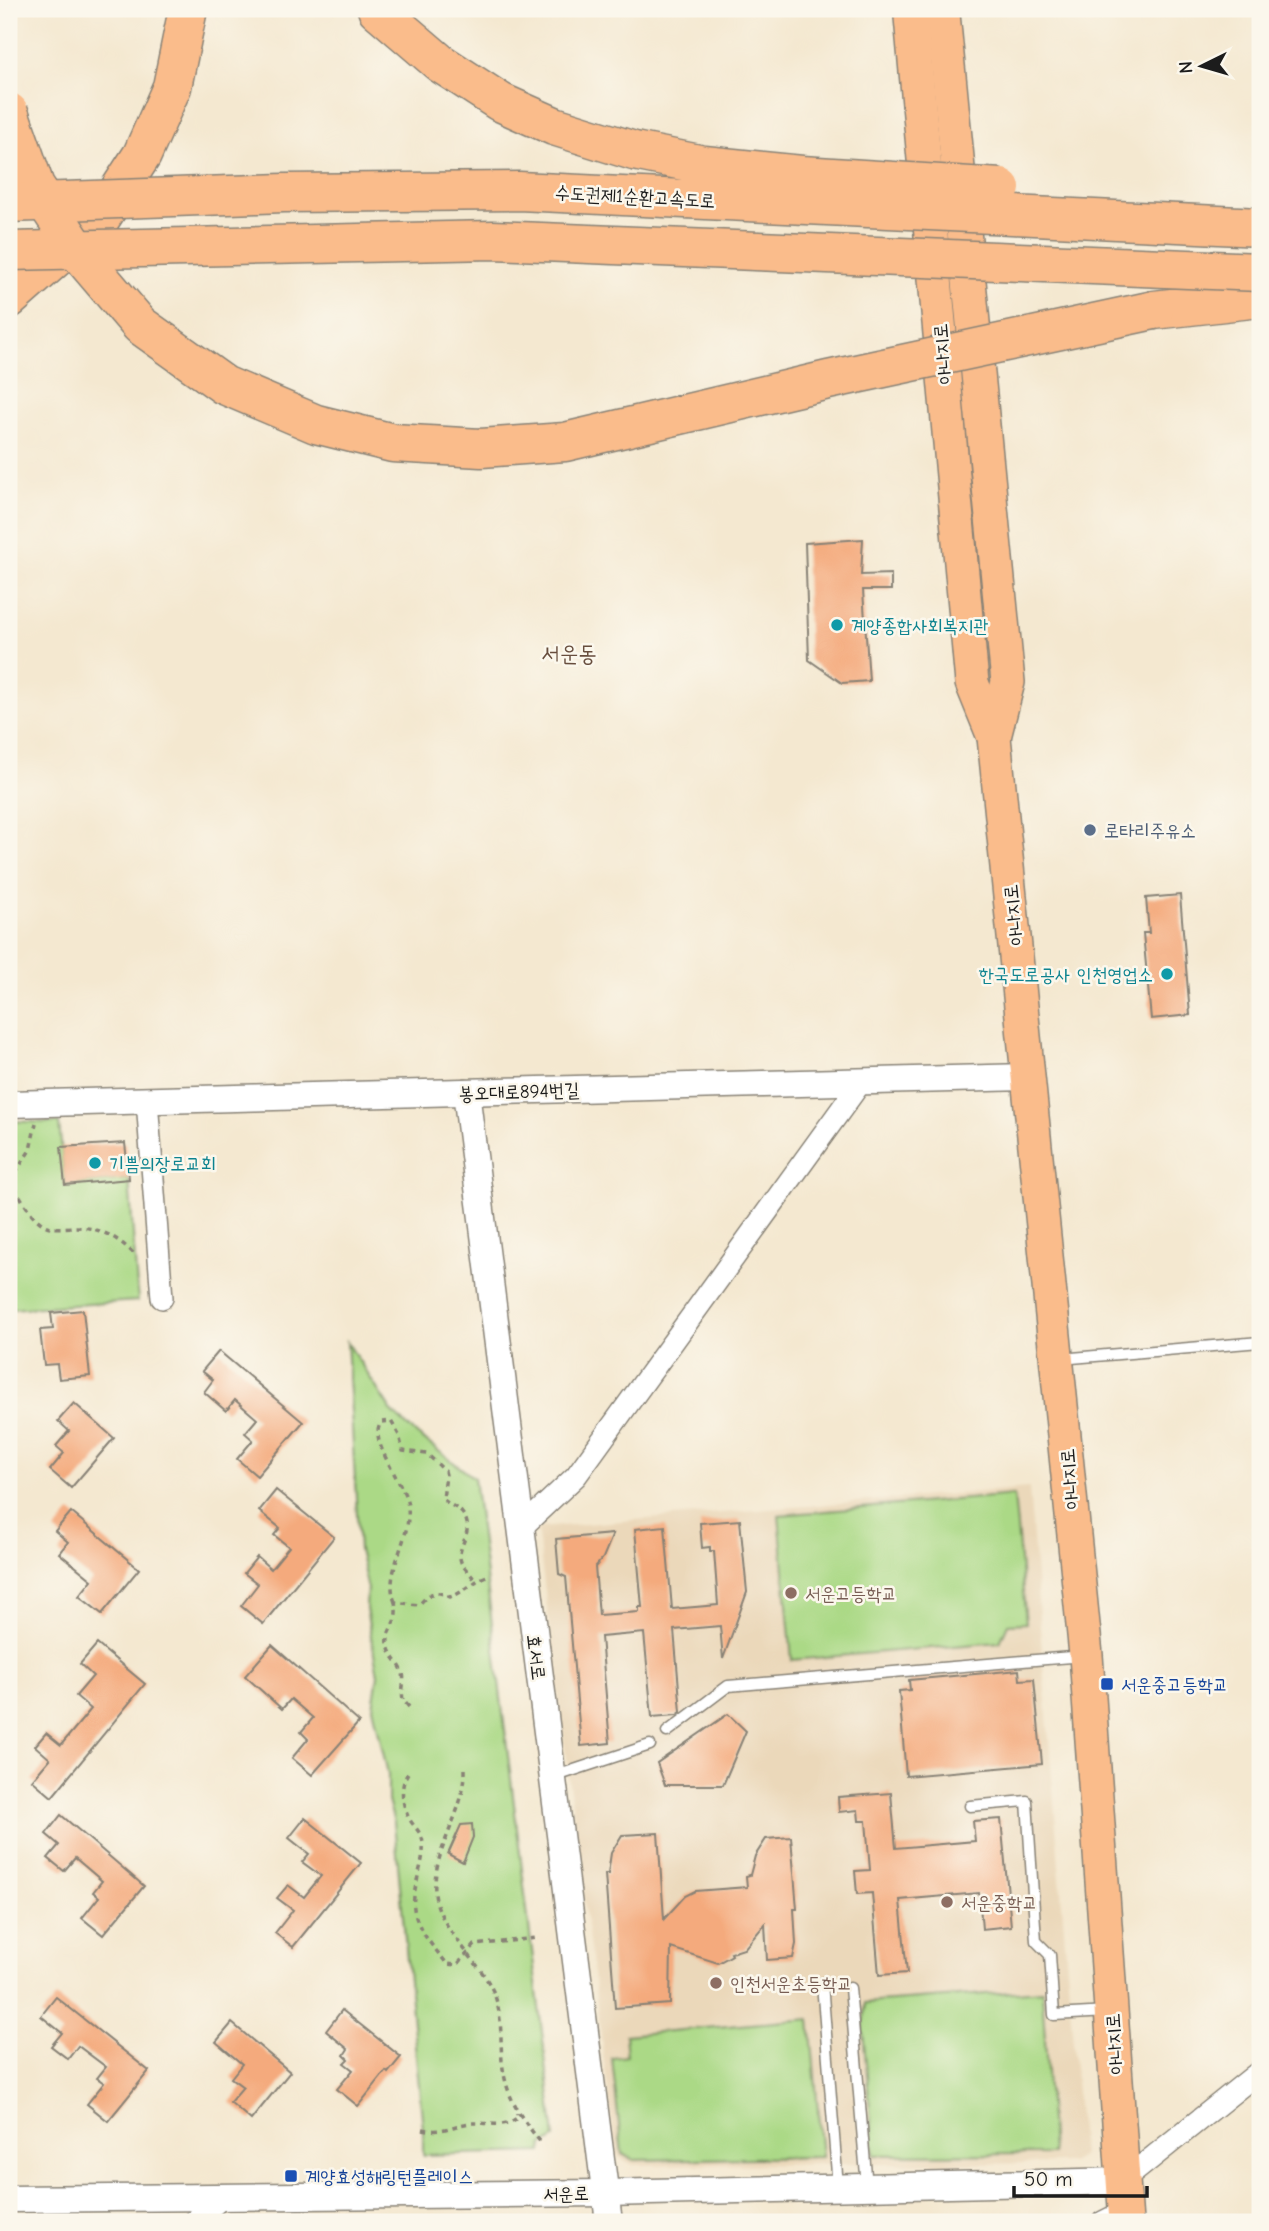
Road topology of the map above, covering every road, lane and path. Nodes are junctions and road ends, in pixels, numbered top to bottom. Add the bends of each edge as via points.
1 (188, 9) edge
2 (377, 9) edge
3 (914, 9) edge
4 (940, 9) edge
5 (9, 112) edge
6 (9, 203) edge
7 (1260, 218) edge
8 (1260, 226) edge
9 (9, 251) edge
10 (1260, 272) edge
11 (1260, 298) edge
12 (9, 299) edge
13 (994, 737) junction
14 (1030, 1077) junction
15 (861, 1082) junction
16 (466, 1092) junction
17 (146, 1100) junction
18 (9, 1104) edge
19 (36, 1122) dead end
20 (10, 1180) edge
21 (135, 1255) dead end
22 (162, 1298) dead end
23 (1260, 1342) edge
24 (1057, 1359) junction
25 (521, 1528) junction
26 (487, 1576) dead end
27 (475, 1581) junction
28 (395, 1602) junction
29 (1086, 1656) junction
30 (410, 1707) dead end
31 (667, 1732) dead end
32 (650, 1745) dead end
33 (465, 1769) dead end
34 (408, 1773) dead end
35 (552, 1777) junction
36 (970, 1806) dead end
37 (536, 1938) dead end
38 (469, 1953) junction
39 (822, 1983) dead end
40 (850, 1988) dead end
41 (1111, 2012) junction
42 (1260, 2071) edge
43 (517, 2112) junction
44 (423, 2129) dead end
45 (543, 2145) dead end
46 (838, 2187) junction
47 (867, 2187) junction
48 (605, 2193) junction
49 (223, 2196) junction
50 (9, 2199) edge
51 (1119, 2209) edge
52 (193, 2222) edge
53 (609, 2222) edge

1 - 12 highway via 172,87 142,155 102,218
2 - 7 highway, bridge via 440,63 500,102 555,126 634,151 802,175 1165,199
3 - 13 main road, 아나지로 via 911,17 972,683
4 - 13 main road, 아나지로 via 1008,682
5 - 11 highway, bridge via 35,186 83,258 140,325 224,385 316,424 393,443 481,447 565,442 1046,332 1154,310
6 - 8 highway, 수도권제1순환고속도로, bridge via 284,193 519,191
9 - 10 highway, bridge via 493,240
13 - 14 main road, 아나지로
14 - 15 street, 봉오대로894번길
14 - 24 main road, 아나지로
15 - 16 street, 봉오대로894번길
15 - 25 street via 576,1476
16 - 17 street, 봉오대로894번길
16 - 25 street, 효서로
17 - 18 street, 봉오대로894번길
17 - 22 street
19 - 20 path via 30,1150
20 - 21 path via 42,1223 91,1228 115,1237
23 - 24 lane
24 - 29 main road, 아나지로
25 - 35 street, 효서로
26 - 27 path
27 - 28 path via 458,1595 430,1594 419,1605
27 - 28 path via 461,1561 467,1520 443,1499 445,1471 428,1454 403,1451 395,1426 391,1421 382,1422 376,1429 377,1439 400,1481 410,1520 394,1573
28 - 30 path via 397,1619 388,1633 388,1650 403,1672 403,1700
29 - 31 lane via 728,1686
29 - 41 main road, 아나지로
32 - 35 lane
33 - 38 path via 459,1805 435,1874 435,1893 442,1919
34 - 38 path via 403,1779 405,1808 423,1840 414,1909 418,1923 447,1964 457,1965
35 - 48 street, 효서로
36 - 41 lane via 1027,1801 1036,1941 1050,1955 1054,2015
37 - 38 path via 475,1945
38 - 43 path via 498,2002 505,2081
39 - 46 lane
40 - 47 lane
41 - 51 main road, 아나지로
42 - 51 street
43 - 44 path via 511,2123 500,2125 476,2122 437,2132
43 - 45 path
46 - 47 street, 서운로
46 - 48 street, 서운로
47 - 51 street, 서운로
48 - 49 street, 서운로
48 - 53 street, 효서로
49 - 50 street, 서운로
49 - 52 street

